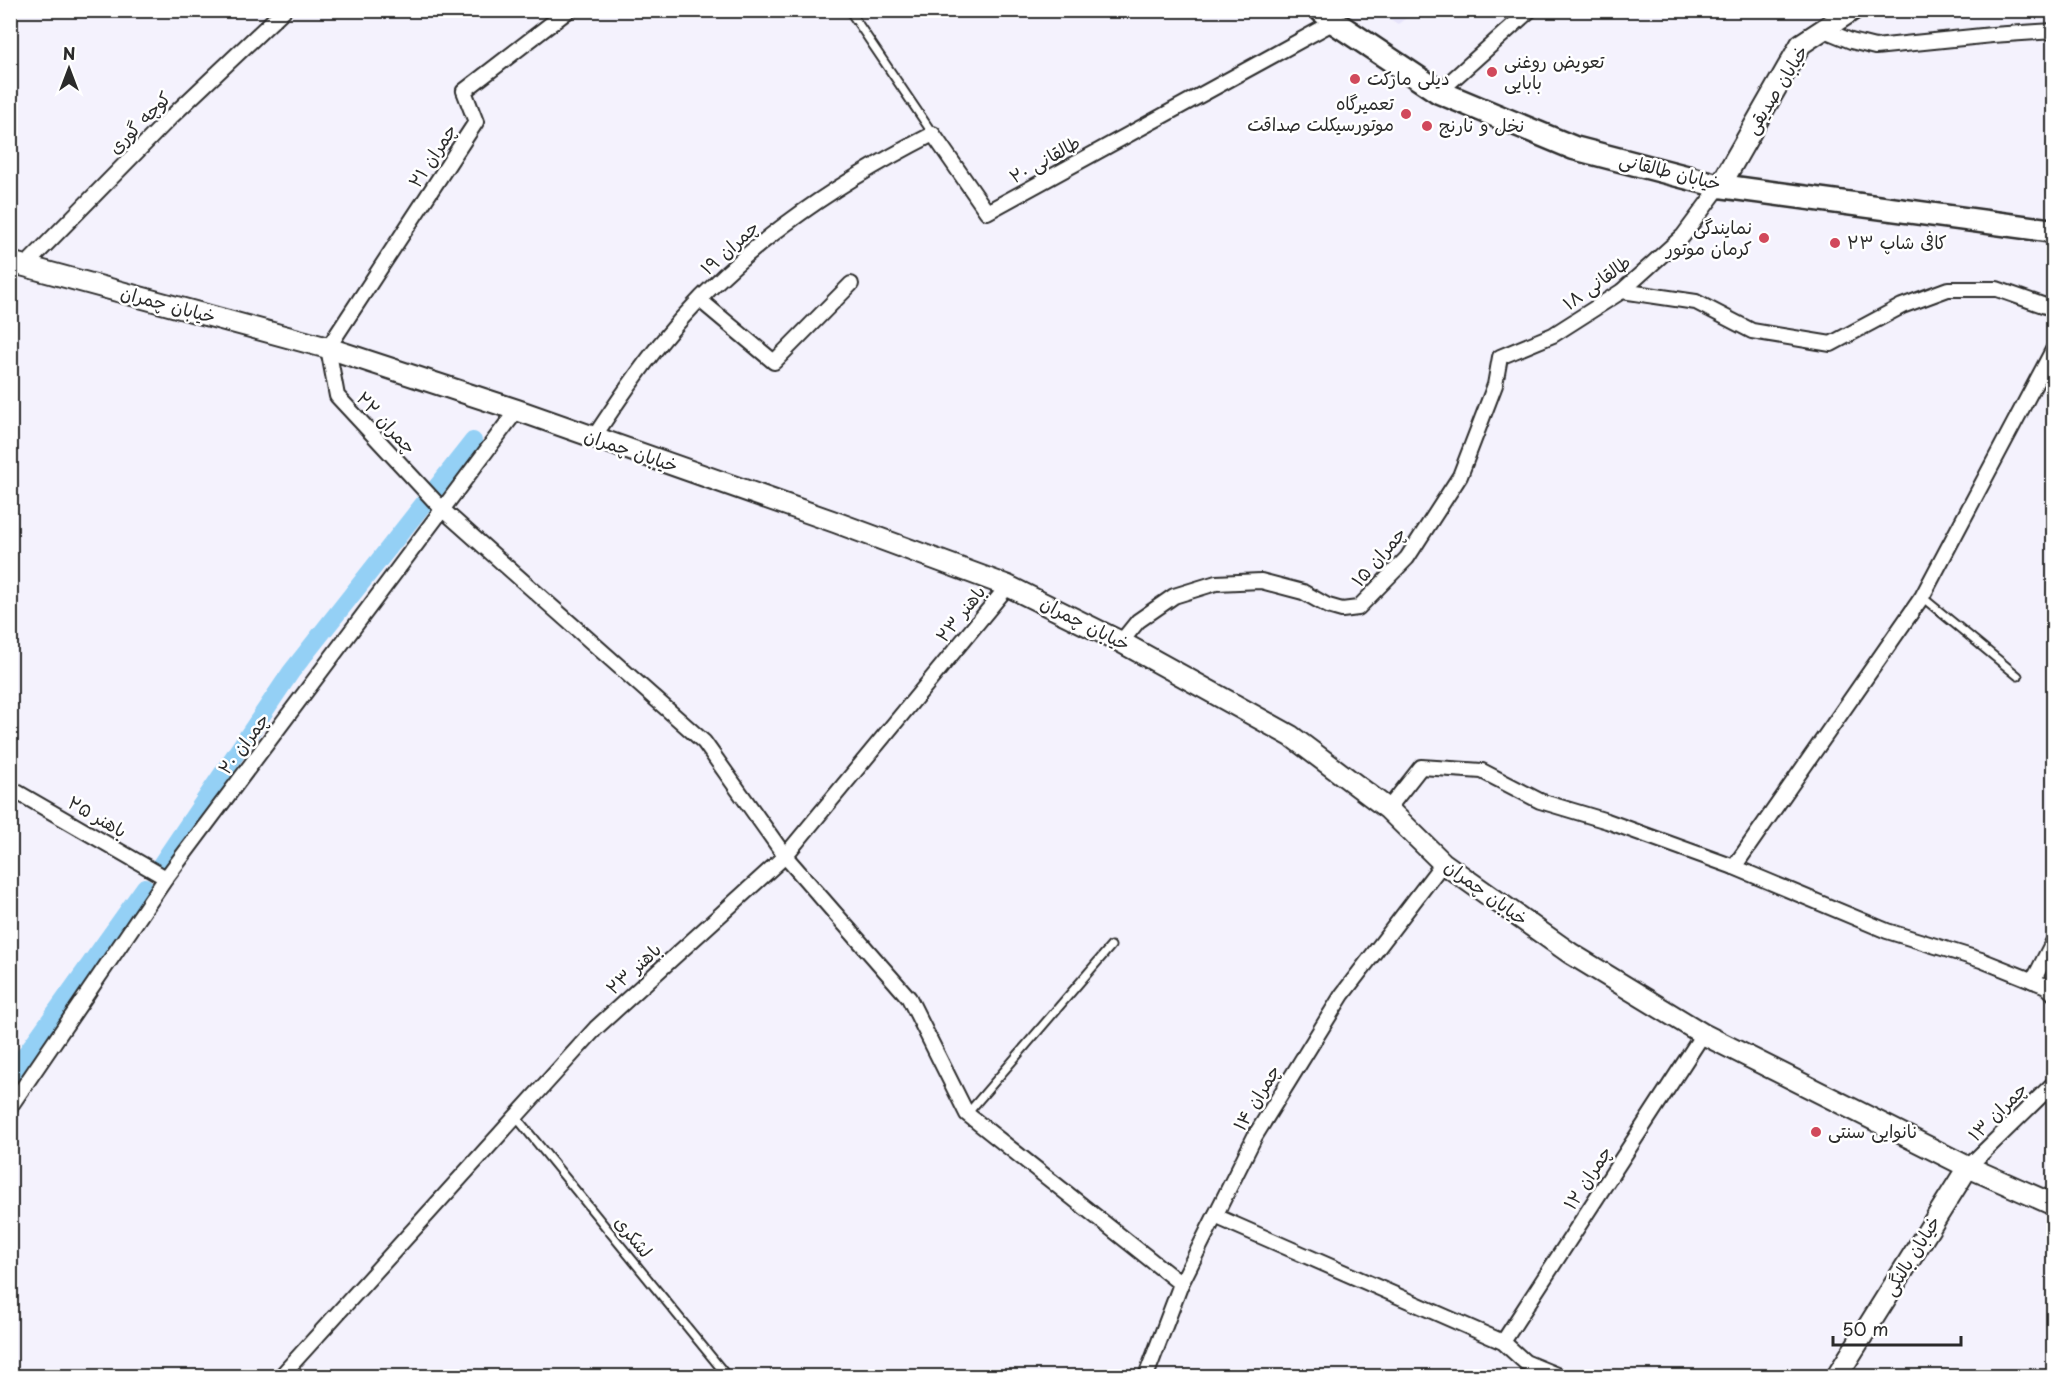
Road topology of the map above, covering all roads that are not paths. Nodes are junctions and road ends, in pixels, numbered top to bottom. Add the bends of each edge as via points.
1 (284, 10) edge
2 (569, 10) edge
3 (849, 10) edge
4 (1530, 10) edge
5 (1853, 10) edge
6 (1328, 16) edge
7 (1824, 30) junction
8 (2054, 31) edge
9 (1439, 92) junction
10 (933, 134) junction
11 (1720, 186) junction
12 (2054, 231) edge
13 (18, 264) edge
14 (851, 284) dead end
15 (1622, 291) junction
16 (700, 300) junction
17 (2054, 309) edge
18 (328, 348) junction
19 (2054, 348) edge
20 (1500, 357) joint
21 (517, 410) junction
22 (594, 437) junction
23 (443, 510) junction
24 (1008, 586) junction
25 (1922, 597) junction
26 (1121, 642) junction
27 (2018, 676) dead end
28 (10, 788) edge
29 (1388, 809) junction
30 (785, 856) junction
31 (1443, 864) junction
32 (1734, 867) junction
33 (166, 878) junction
34 (2054, 940) edge
35 (1111, 946) dead end
36 (2033, 981) junction
37 (2054, 994) edge
38 (1703, 1035) junction
39 (2054, 1083) edge
40 (10, 1107) edge
41 (967, 1114) junction
42 (516, 1117) junction
43 (1968, 1167) junction
44 (2054, 1205) edge
45 (1215, 1216) junction
46 (1181, 1284) junction
47 (1503, 1342) junction
48 (281, 1377) edge
49 (727, 1377) edge
50 (1146, 1377) edge
51 (1559, 1377) edge
52 (1838, 1377) edge

1 - 13 street, کوچه گوری
2 - 18 street, چمران ۲۱ via 464,91 476,122
3 - 10 lane, طالقانی ۲۰
4 - 9 street
5 - 7 main road, خیابان صدیقی
6 - 9 main road, خیابان طالقانی
6 - 10 street, طالقانی ۲۰ via 987,212
7 - 8 street via 1875,47
7 - 11 main road, خیابان صدیقی via 1801,45
9 - 11 main road, خیابان طالقانی via 1574,148
10 - 16 street, چمران ۱۹ via 852,178 785,223
11 - 12 main road, خیابان طالقانی
11 - 15 street, طالقانی ۱۸ via 1683,236
13 - 18 main road, خیابان چمران
14 - 16 street via 774,362
15 - 17 street via 1695,302 1752,331 1831,344 1902,306 1948,289 1997,289
15 - 20 street, طالقانی ۱۸ via 1553,335
16 - 22 street, چمران ۱۹ via 661,343
18 - 21 main road, خیابان چمران
18 - 23 street, چمران ۲۲ via 337,396
19 - 25 street
20 - 26 street, چمران ۱۵ via 1496,385 1460,476 1407,558 1358,608 1328,606 1304,592 1260,581 1216,582 1174,596 1138,621
21 - 22 main road, خیابان چمران
21 - 23 street, چمران ۲۰
22 - 24 main road, خیابان چمران
23 - 30 street, چمران ۲۲ via 704,742
23 - 33 street, چمران ۲۰
24 - 26 main road, خیابان چمران
24 - 30 street, باهنر ۲۳
25 - 27 lane
25 - 32 street
26 - 29 main road, خیابان چمران via 1291,736
28 - 33 street, باهنر ۲۵
29 - 31 main road, خیابان چمران
29 - 32 street via 1421,767 1482,771 1540,801
30 - 41 street, چمران ۲۲ via 909,999
30 - 42 street, باهنر ۲۳ via 596,1028
31 - 38 main road, خیابان چمران via 1570,954
31 - 45 street, چمران ۱۴ via 1342,995 1255,1136
32 - 36 street via 1887,931 1981,960
33 - 40 street, چمران ۲۰
34 - 36 street
35 - 41 lane
36 - 37 street
38 - 43 main road, خیابان چمران
38 - 47 street, چمران ۱۲
39 - 43 street, چمران ۱۳
41 - 46 street
42 - 48 street, باهنر ۲۳
42 - 49 lane, لشکری
43 - 44 main road, خیابان چمران
43 - 52 main road, خیابان بالنگی
45 - 46 street, چمران ۱۴
45 - 47 street
46 - 50 street, چمران ۱۴
47 - 51 street via 1525,1362

